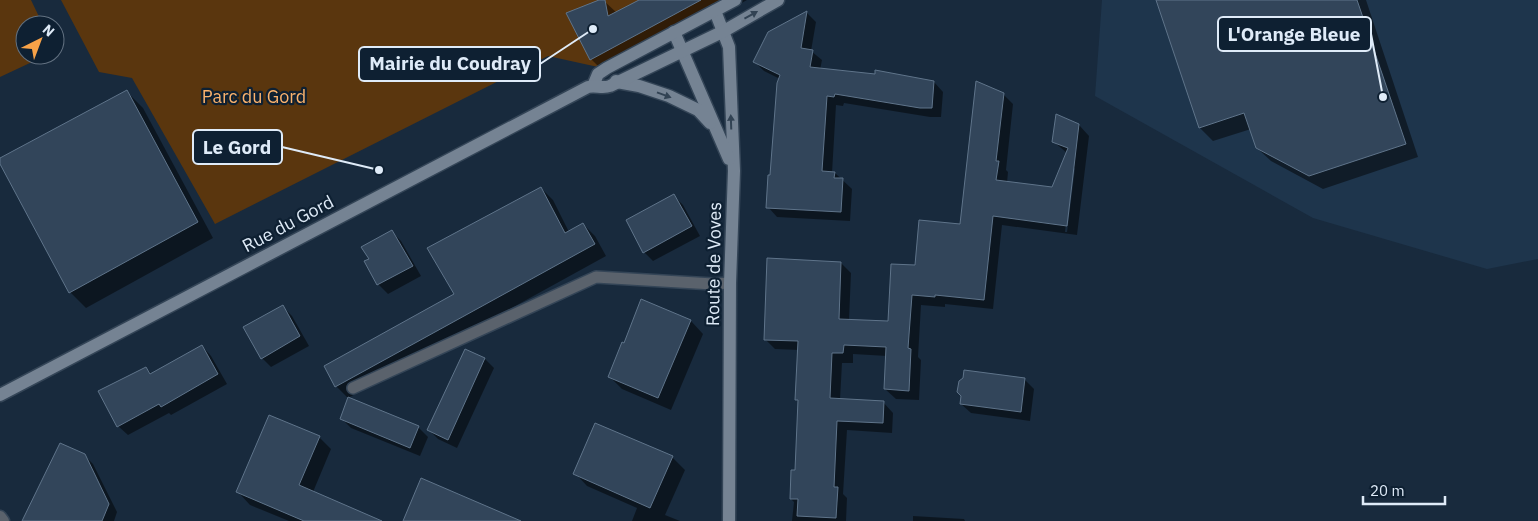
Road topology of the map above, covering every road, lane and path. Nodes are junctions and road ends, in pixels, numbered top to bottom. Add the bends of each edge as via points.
1 (735, 0) edge
2 (778, 0) edge
3 (716, 11) junction
4 (724, 30) junction
5 (674, 32) junction
6 (682, 50) junction
7 (607, 68) junction
8 (618, 82) junction
9 (593, 86) junction
10 (718, 132) junction
11 (734, 171) junction
12 (730, 283) junction
13 (353, 388) dead end
14 (0, 395) edge
15 (0, 518) edge
16 (3, 521) edge
17 (729, 521) edge

1 - 3 main road, Rue du Gord
4 -> 2 main road, Rue du Gord
3 - 4 main road, Route de Voves
3 - 5 main road, Rue du Gord
4 - 6 main road, Rue du Gord
11 -> 4 main road, Route de Voves via 729,47
5 - 6 main road
5 - 7 main road, Rue du Gord
6 - 8 main road, Rue du Gord
6 - 10 main road
7 - 8 main road
7 - 9 main road, Rue du Gord via 598,74
8 - 9 main road, Rue du Gord via 604,88
8 -> 10 main road via 639,86 698,110
9 - 14 main road, Rue du Gord
10 - 11 main road
11 - 12 main road, Route de Voves
12 - 13 lane via 596,277
12 - 17 main road, Route de Voves
15 - 16 street

